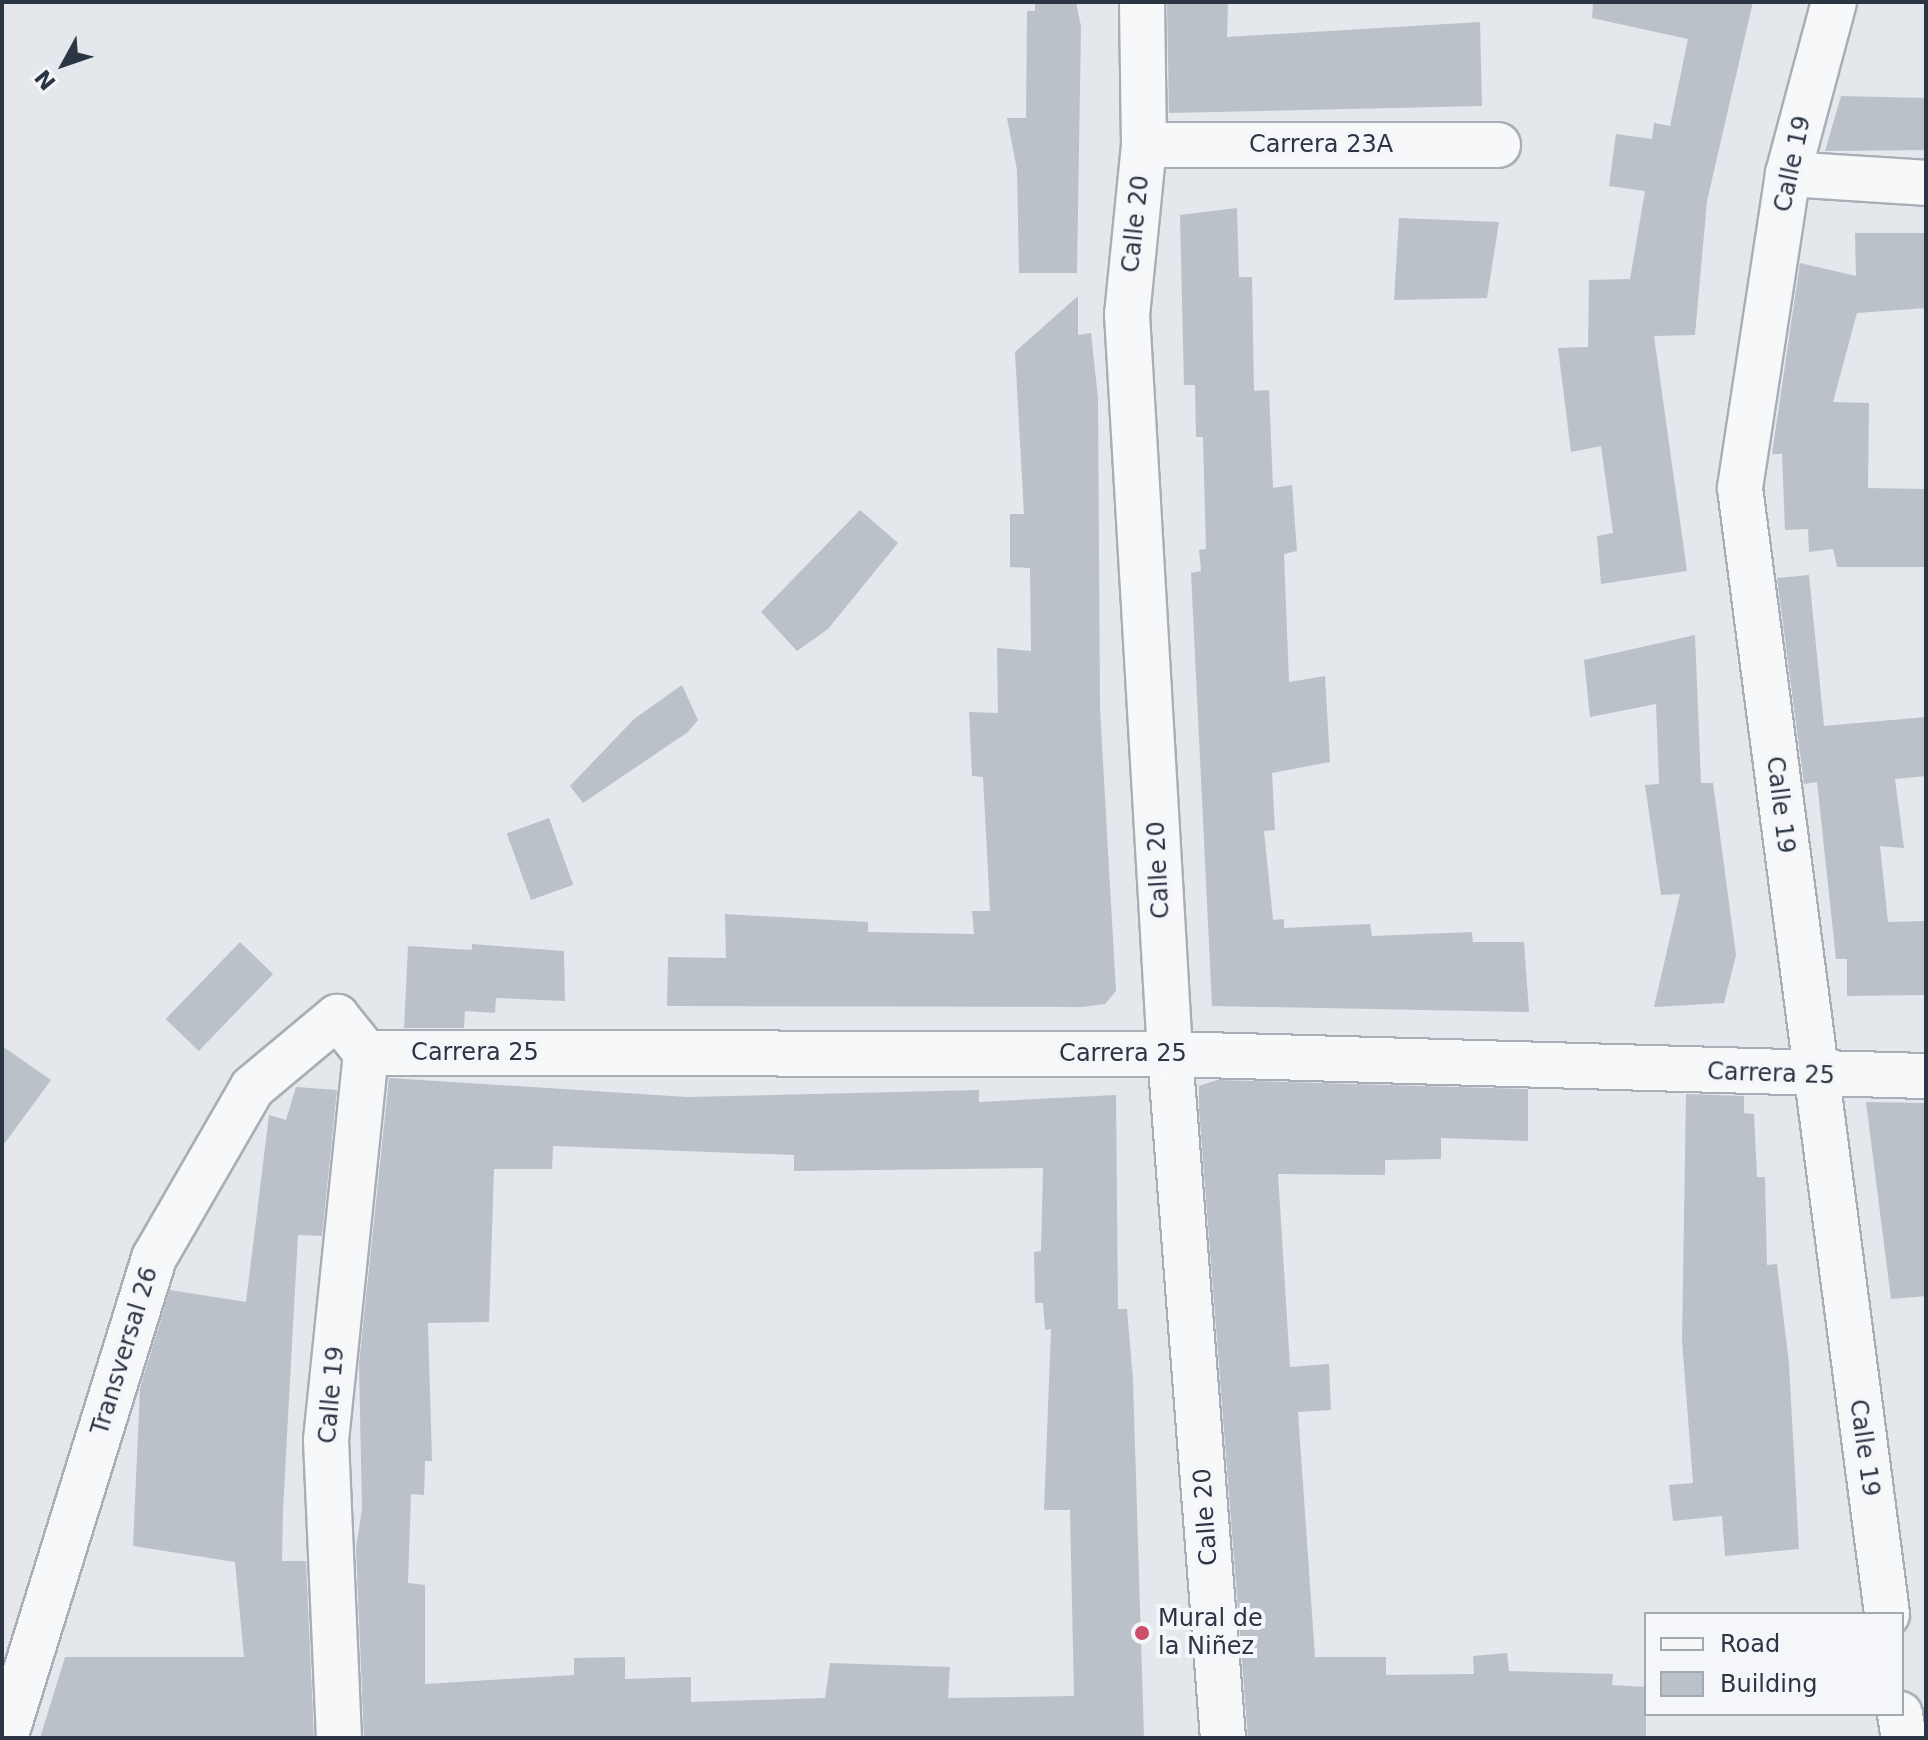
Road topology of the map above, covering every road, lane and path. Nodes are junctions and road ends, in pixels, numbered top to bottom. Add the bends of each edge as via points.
1 (1142, 2) edge
2 (1834, 2) edge
3 (1144, 145) junction
4 (1498, 145) dead end
5 (1788, 174) junction
6 (1926, 183) edge
7 (366, 1053) junction
8 (1170, 1054) junction
9 (1814, 1076) junction
10 (1926, 1076) edge
11 (1887, 1612) edge
12 (1900, 1716) edge
13 (5, 1738) edge
14 (339, 1738) edge
15 (1223, 1738) edge
16 (1904, 1738) edge

1 - 3 street, Calle 20
2 - 5 street, Calle 19
3 - 4 street, Carrera 23A
3 - 8 street, Calle 20 via 1127,314
5 - 6 street
5 - 9 street, Calle 19 via 1740,488
7 - 8 street, Carrera 25
7 - 13 street, Transversal 26 via 337,1017 252,1088 154,1258
7 - 14 street, Calle 19 via 326,1440
8 - 9 street, Carrera 25
8 - 15 street, Calle 20
9 - 10 street, Carrera 25
9 - 11 street, Calle 19
12 - 16 street

